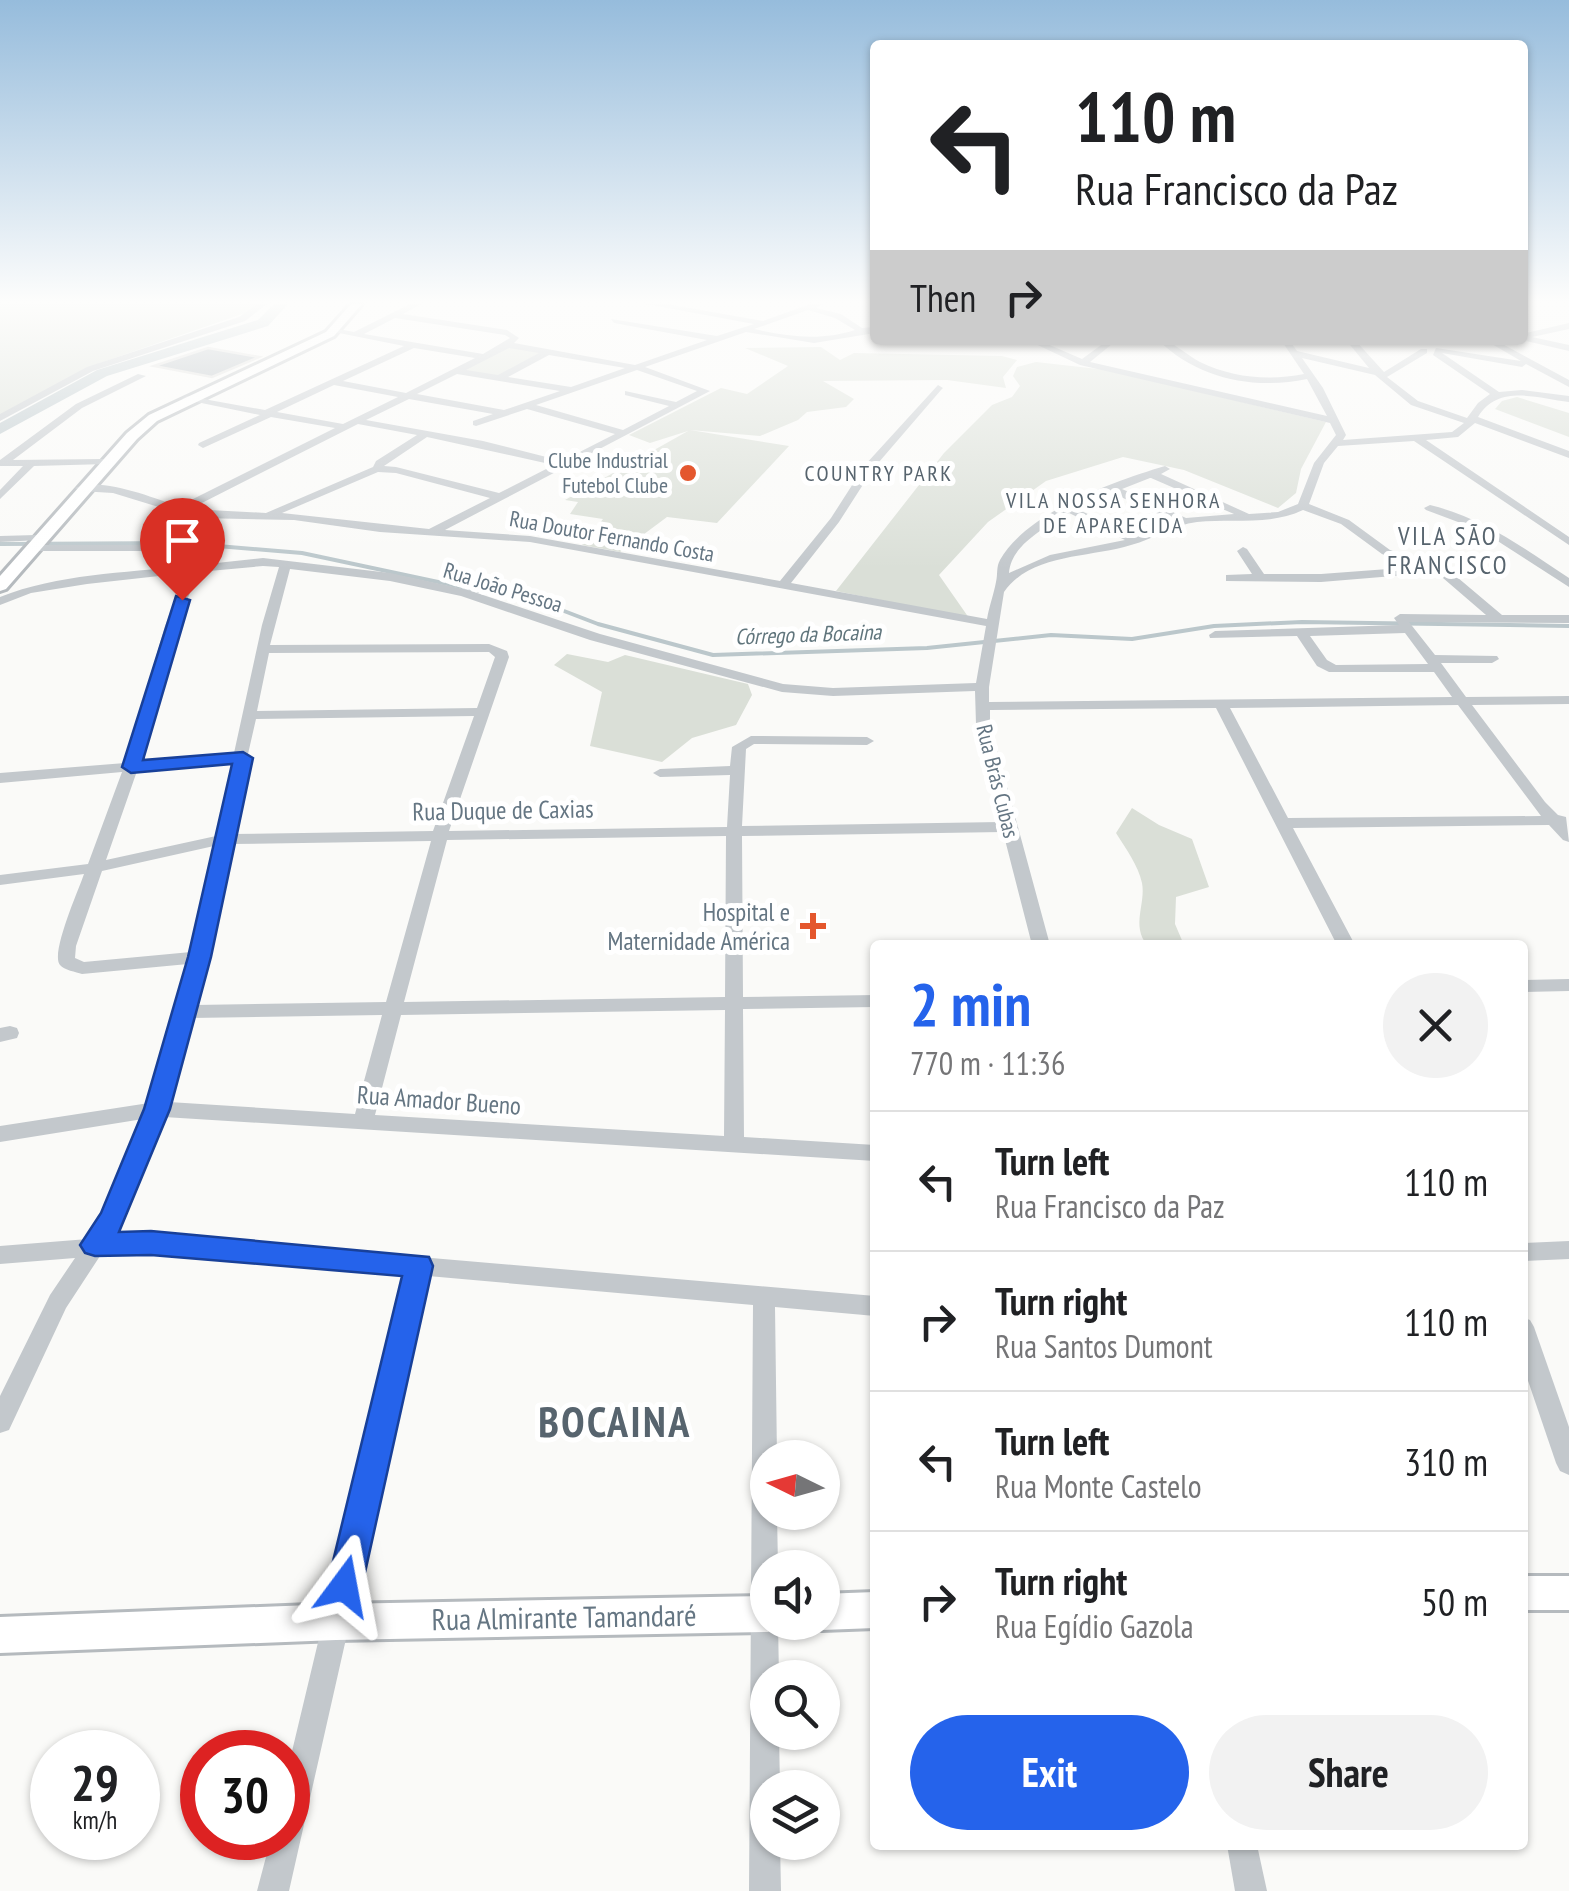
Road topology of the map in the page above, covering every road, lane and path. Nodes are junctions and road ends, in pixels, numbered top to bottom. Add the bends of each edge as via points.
1 (44, 392) edge
2 (108, 392) edge
3 (198, 392) edge
4 (203, 392) edge
5 (313, 392) edge
6 (391, 392) edge
7 (412, 392) edge
8 (568, 392) edge
9 (701, 392) edge
10 (934, 392) edge
11 (1208, 392) edge
12 (1319, 392) edge
13 (1397, 392) edge
14 (1493, 392) edge
15 (628, 394) dead end
16 (1496, 394) junction
17 (407, 395) junction
18 (1569, 399) edge
19 (187, 400) junction
20 (676, 405) junction
21 (528, 406) junction
22 (269, 414) junction
23 (504, 414) junction
24 (0, 418) edge
25 (1472, 420) junction
26 (1336, 421) junction
27 (350, 424) junction
28 (476, 424) dead end
29 (624, 433) junction
30 (426, 434) junction
31 (1418, 439) junction
32 (1336, 442) junction
33 (203, 445) dead end
34 (1569, 455) edge
35 (103, 462) junction
36 (1, 463) edge
37 (31, 463) junction
38 (563, 464) junction
39 (377, 469) junction
40 (1165, 469) dead end
41 (1152, 474) junction
42 (85, 488) junction
43 (1110, 488) junction
44 (0, 496) edge
45 (500, 497) junction
46 (1303, 506) junction
47 (1068, 508) junction
48 (1430, 508) dead end
49 (190, 515) junction
50 (1250, 516) junction
51 (266, 517) junction
52 (1184, 520) junction
53 (432, 532) junction
54 (0, 538) edge
55 (1134, 540) junction
56 (1569, 542) edge
57 (34, 543) junction
58 (195, 545) junction
59 (0, 548) edge
60 (1243, 551) dead end
61 (285, 566) junction
62 (194, 567) junction
63 (1436, 569) junction
64 (0, 574) edge
65 (1230, 578) dead end
66 (1261, 579) junction
67 (1002, 584) junction
68 (1569, 584) edge
69 (782, 586) junction
70 (2, 592) edge
71 (0, 612) edge
72 (1499, 619) junction
73 (1569, 620) edge
74 (1404, 623) junction
75 (993, 626) junction
76 (1301, 632) junction
77 (1215, 634) dead end
78 (263, 648) junction
79 (1492, 658) dead end
80 (1432, 663) junction
81 (982, 687) junction
82 (1462, 700) junction
83 (1569, 700) edge
84 (1220, 702) junction
85 (981, 706) junction
86 (482, 712) junction
87 (251, 715) junction
88 (867, 741) dead end
89 (243, 758) junction
90 (131, 767) junction
91 (737, 770) junction
92 (660, 772) dead end
93 (0, 778) edge
94 (1560, 820) edge
95 (1281, 823) junction
96 (1010, 827) junction
97 (734, 832) junction
98 (440, 835) junction
99 (1569, 838) edge
100 (226, 840) junction
101 (94, 868) junction
102 (0, 880) edge
103 (1039, 940) edge
104 (1343, 940) edge
105 (200, 957) junction
106 (1569, 985) edge
107 (1528, 986) edge
108 (870, 1000) edge
109 (736, 1002) junction
110 (393, 1008) junction
111 (182, 1012) junction
112 (157, 1109) junction
113 (363, 1121) junction
114 (0, 1134) edge
115 (734, 1145) junction
116 (870, 1153) edge
117 (95, 1245) junction
118 (1569, 1250) edge
119 (1528, 1252) edge
120 (0, 1255) edge
121 (419, 1266) junction
122 (764, 1298) junction
123 (870, 1306) edge
124 (1528, 1345) edge
125 (0, 1422) edge
126 (1569, 1463) edge
127 (766, 1550) edge
128 (1569, 1592) edge
129 (1528, 1593) edge
130 (870, 1610) edge
131 (840, 1611) edge
132 (750, 1614) edge
133 (336, 1622) junction
134 (0, 1635) edge
135 (766, 1640) edge
136 (310, 1734) edge
137 (1243, 1850) edge
138 (281, 1860) edge
139 (274, 1891) edge
140 (764, 1891) edge
141 (1252, 1891) edge

1 - 24 street
2 - 36 street
3 - 35 main road via 158,411
4 - 19 main road
5 - 22 street
6 - 17 street
7 - 17 street
8 - 21 street
9 - 20 street
10 - 69 street via 868,467
11 - 26 street
12 - 26 street
13 - 25 street via 1408,402
14 - 16 street
15 - 20 street
16 - 18 street
16 - 25 street via 1482,401
17 - 23 street
17 - 27 street
19 - 22 street
19 - 42 main road via 140,430
20 - 29 street
21 - 23 street
21 - 29 street
22 - 27 street
22 - 33 street
23 - 28 street
25 - 31 street via 1454,435
25 - 34 street
26 - 32 street
27 - 30 street
27 - 49 street
29 - 38 street
30 - 38 street
30 - 39 street
31 - 32 street
31 - 56 street
32 - 46 street via 1319,464
35 - 37 street
35 - 42 main road
36 - 37 street
37 - 44 street
38 - 45 street
39 - 45 street
39 - 51 street
40 - 41 street, Rua Brás Cubas
41 - 43 street, Rua Brás Cubas
41 - 50 street
42 - 49 street, Rua Doutor Fernando Costa via 114,490
42 - 57 main road
43 - 47 street, Rua Brás Cubas
43 - 52 street
45 - 53 street
46 - 50 street
46 - 63 street via 1345,522 1386,552
47 - 55 street
47 - 67 street, Rua Brás Cubas via 1010,556 1001,568
48 - 68 street via 1499,536
49 - 51 street, Rua Doutor Fernando Costa
49 - 58 street
50 - 52 street
51 - 53 street, Rua Doutor Fernando Costa
52 - 55 street
53 - 69 street, Rua Doutor Fernando Costa via 530,539
54 - 57 street
55 - 67 street via 1060,556
57 - 58 street
57 - 59 street
57 - 64 main road
57 - 70 main road
58 - 62 street
60 - 66 street
61 - 62 street, Rua João Pessoa
61 - 78 street
61 - 81 street, Rua João Pessoa via 464,593 782,688
62 - 70 street, Rua João Pessoa
62 - 90 street
63 - 66 street
63 - 72 street
65 - 66 street
67 - 75 street, Rua Brás Cubas
69 - 75 street, Rua Doutor Fernando Costa
70 - 71 street
72 - 73 street
72 - 74 street
74 - 76 street
74 - 80 street
75 - 81 street, Rua Brás Cubas
76 - 77 street
76 - 80 street via 1334,669
78 - 86 street via 500,651
78 - 87 street
79 - 80 street
80 - 82 street
81 - 85 street, Rua Brás Cubas
82 - 83 street
82 - 84 street
82 - 94 street
84 - 85 street
84 - 95 street
85 - 96 street, Rua Brás Cubas
86 - 87 street
86 - 98 street
87 - 89 street
88 - 91 street via 751,740 740,747
89 - 90 street
89 - 100 street
90 - 93 street
90 - 101 street
91 - 92 street
91 - 97 street
94 - 95 street
94 - 99 street
95 - 104 street
96 - 97 street, Rua Duque de Caxias
96 - 103 street, Rua Brás Cubas
97 - 98 street, Rua Duque de Caxias
97 - 109 street
98 - 100 street, Rua Duque de Caxias
98 - 110 street
100 - 101 street, Rua Duque de Caxias
100 - 105 street
101 - 102 street, Rua Duque de Caxias
101 - 105 street via 66,961 82,968
105 - 111 street
106 - 107 street
108 - 109 street
109 - 110 street
109 - 115 street
110 - 111 street
110 - 113 street
111 - 112 street
112 - 113 street, Rua Amador Bueno
112 - 114 street, Rua Amador Bueno
112 - 117 street via 113,1218
113 - 115 street, Rua Amador Bueno
115 - 116 street, Rua Amador Bueno
117 - 120 street
117 - 121 street via 151,1243
117 - 125 street via 58,1302
118 - 119 street
121 - 122 street
121 - 133 street
122 - 123 street
122 - 127 street
124 - 126 street
128 - 129 main road
130 - 131 main road
132 - 133 main road, Rua Almirante Tamandaré
133 - 134 main road, Rua Almirante Tamandaré
133 - 136 street
135 - 140 street
137 - 141 street
138 - 139 street

